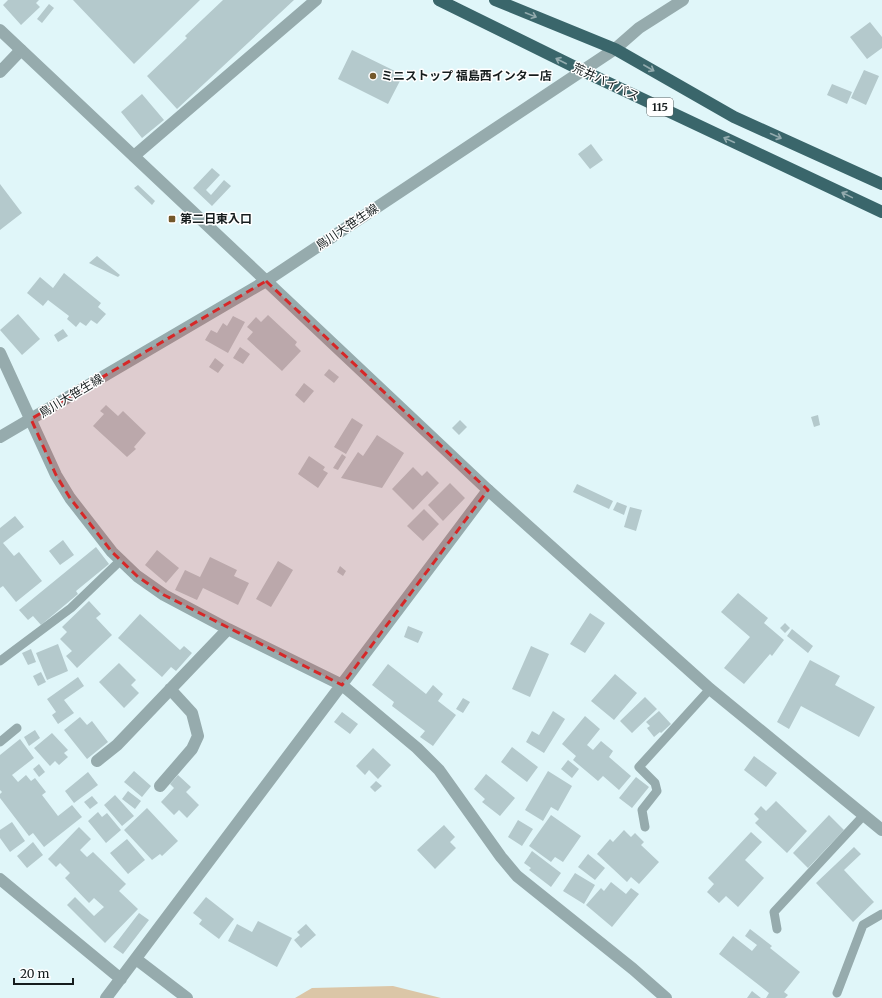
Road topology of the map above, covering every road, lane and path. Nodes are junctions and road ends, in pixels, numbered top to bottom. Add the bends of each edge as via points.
1 (316, 0) edge
2 (439, 0) edge
3 (495, 0) edge
4 (683, 0) edge
5 (0, 30) edge
6 (615, 49) junction
7 (21, 50) junction
8 (581, 70) junction
9 (0, 72) edge
10 (134, 156) junction
11 (882, 184) edge
12 (882, 212) edge
13 (266, 280) junction
14 (0, 354) edge
15 (31, 419) junction
16 (0, 437) edge
17 (488, 490) junction
18 (121, 560) junction
19 (228, 629) junction
20 (0, 661) edge
21 (342, 686) junction
22 (170, 689) junction
23 (710, 689) junction
24 (17, 728) dead end
25 (0, 742) edge
26 (96, 762) dead end
27 (160, 786) dead end
28 (864, 815) junction
29 (645, 827) dead end
30 (882, 830) edge
31 (0, 879) edge
32 (882, 914) edge
33 (777, 929) dead end
34 (136, 959) junction
35 (121, 979) junction
36 (837, 992) dead end
37 (106, 998) edge
38 (186, 998) edge
39 (666, 998) edge

1 - 10 street
8 -> 2 highway, 荒井バイパス / 115
3 -> 6 highway, 115
4 - 6 street, 鳥川大笹生線 via 639,28
5 - 7 street
6 - 8 street, 鳥川大笹生線
6 -> 11 highway, 115 via 734,117
7 - 9 street
7 - 10 street
12 -> 8 highway, 荒井バイパス / 115
8 - 13 street, 鳥川大笹生線
10 - 13 street
13 - 15 street, 鳥川大笹生線
13 - 17 street
14 - 15 street
15 - 16 street, 鳥川大笹生線
15 - 18 street via 56,475 70,498
17 - 21 street
17 - 23 street
18 - 19 street via 137,576 164,595
18 - 20 lane via 71,608
19 - 21 street
19 - 22 street
21 - 34 street
21 - 39 street via 417,748 439,770 517,876
22 - 26 street via 117,745
22 - 27 street via 192,714 198,736 192,749
23 - 28 street
23 - 29 lane via 639,767 655,783 657,791 642,810
24 - 25 lane
28 - 30 street
28 - 33 lane via 774,912
31 - 35 street
32 - 36 lane via 863,925
34 - 35 street
34 - 38 street
35 - 37 street

